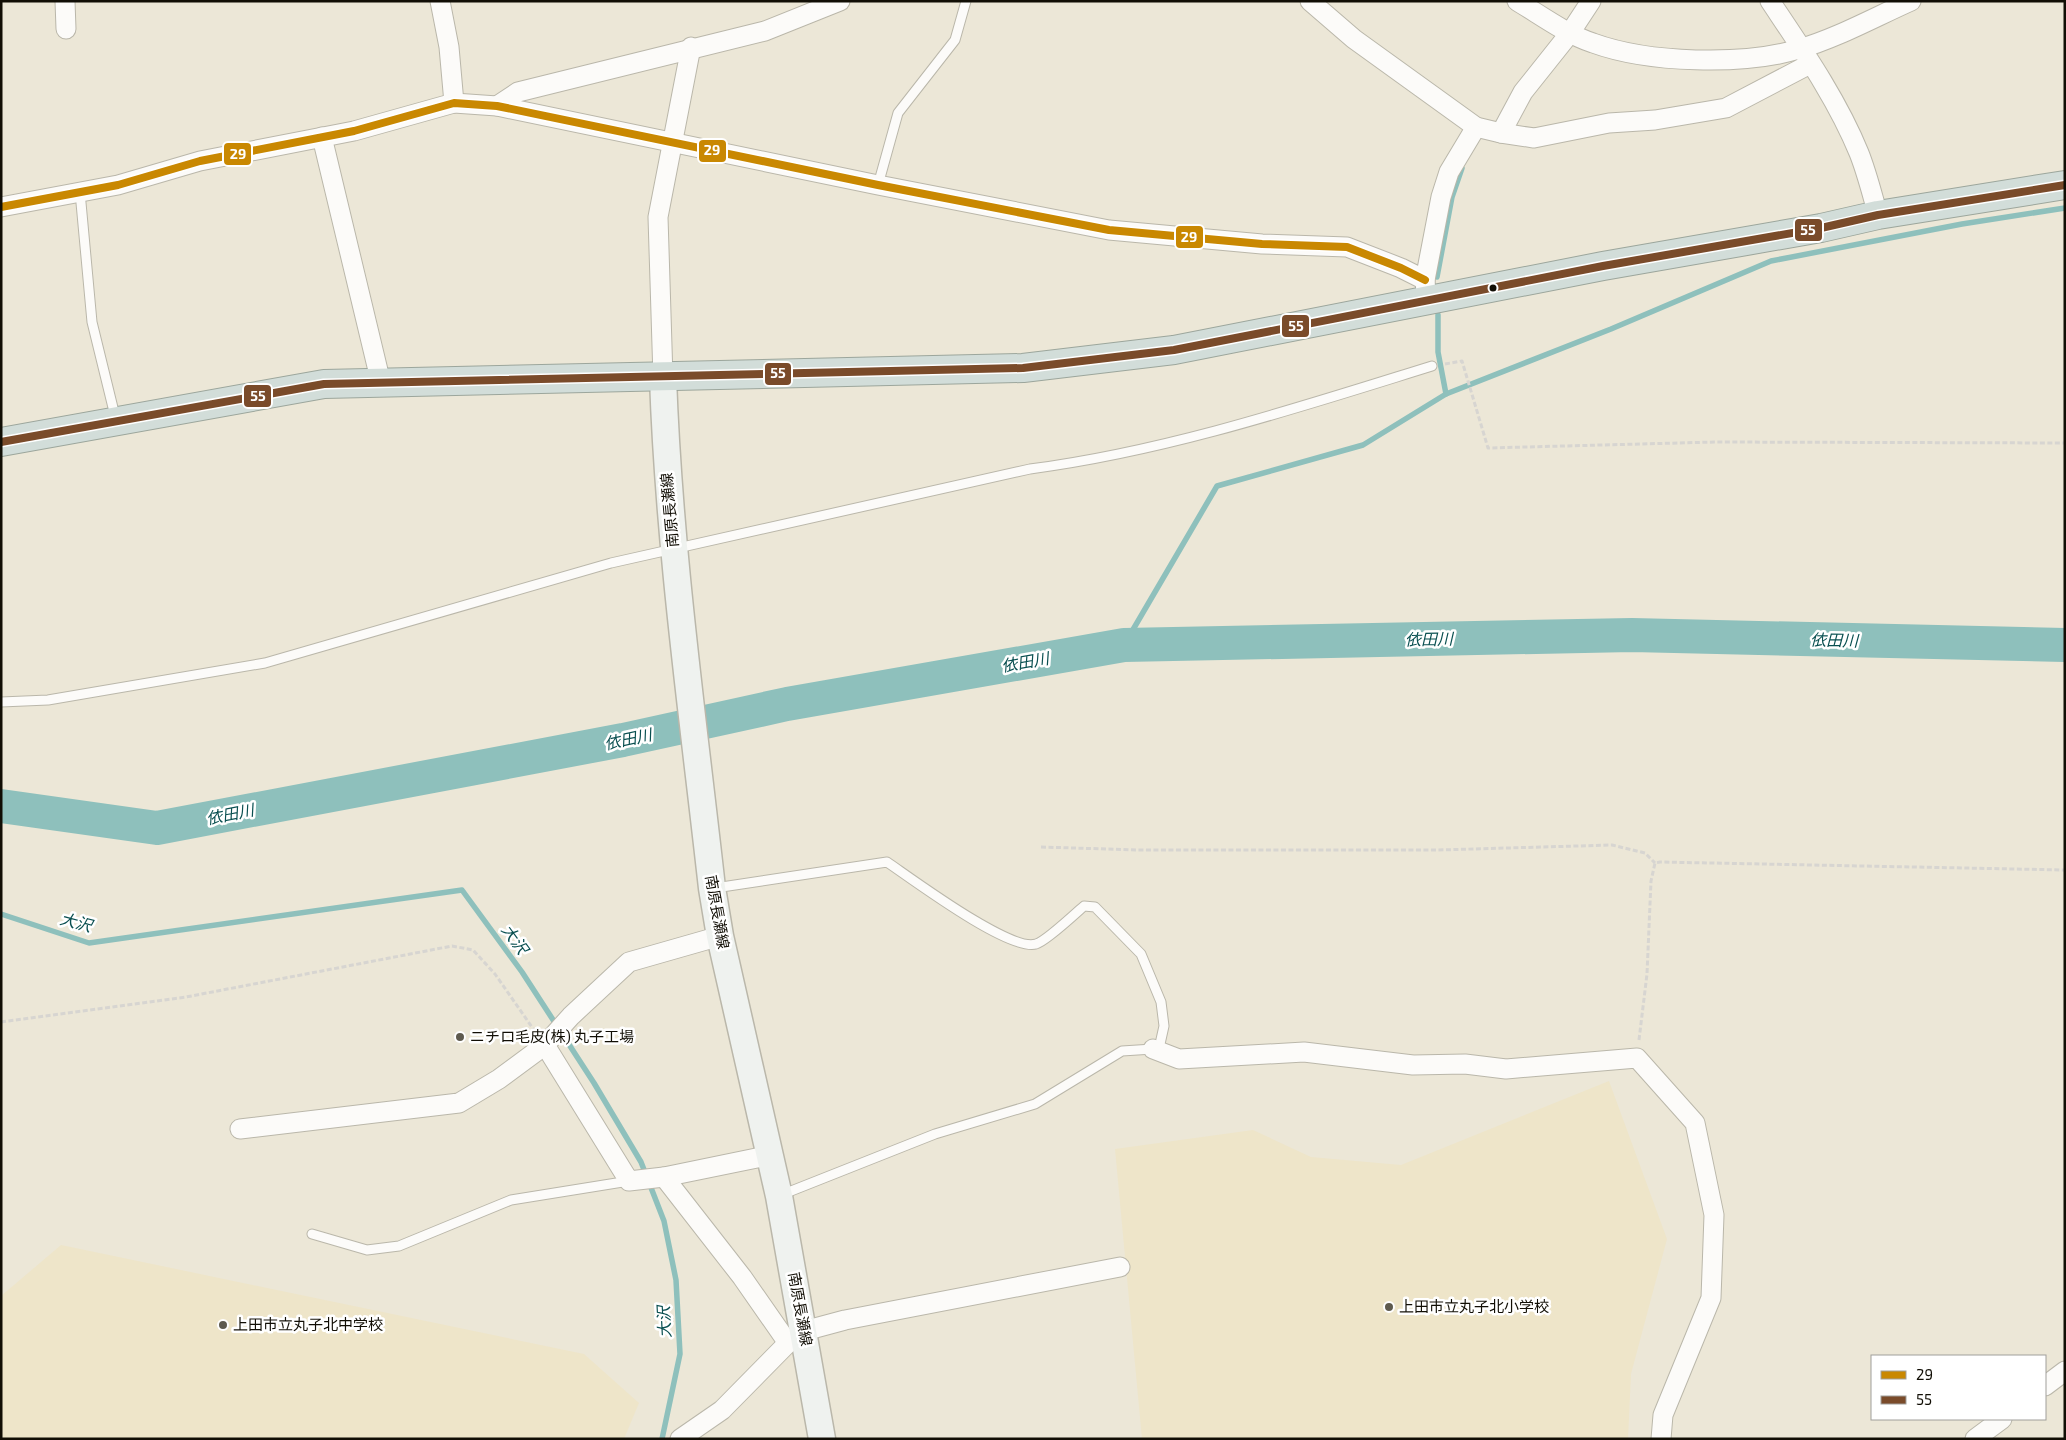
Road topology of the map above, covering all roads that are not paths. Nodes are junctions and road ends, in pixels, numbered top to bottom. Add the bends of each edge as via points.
1 (65, 1) edge
2 (440, 1) edge
3 (840, 1) edge
4 (966, 1) edge
5 (1310, 1) edge
6 (1517, 1) edge
7 (1591, 1) edge
8 (1770, 1) edge
9 (1911, 1) edge
10 (66, 29) dead end
11 (1570, 34) junction
12 (691, 47) junction
13 (1806, 56) junction
14 (454, 103) junction
15 (497, 106) junction
16 (1476, 128) junction
17 (1500, 133) junction
18 (322, 137) junction
19 (674, 142) junction
20 (878, 185) junction
21 (2065, 185) edge
22 (80, 192) junction
23 (1, 207) edge
24 (1878, 215) junction
25 (1426, 291) junction
26 (1432, 366) dead end
27 (663, 378) junction
28 (381, 383) junction
29 (116, 422) junction
30 (1, 442) edge
31 (673, 548) junction
32 (1, 702) edge
33 (712, 888) junction
34 (720, 936) junction
35 (545, 1045) junction
36 (1153, 1049) junction
37 (240, 1129) dead end
38 (771, 1156) junction
39 (664, 1177) junction
40 (629, 1181) junction
41 (779, 1196) junction
42 (312, 1234) dead end
43 (1120, 1267) dead end
44 (796, 1337) junction
45 (2065, 1371) edge
46 (2046, 1385) edge
47 (2001, 1420) edge
48 (680, 1439) edge
49 (822, 1439) edge
50 (1661, 1439) edge
51 (1975, 1439) edge

1 - 10 street
2 - 14 street via 449,47
3 - 12 street via 764,30
4 - 20 lane via 955,40 898,113
5 - 16 street via 1354,39
6 - 11 street
7 - 11 street
8 - 13 street
9 - 13 street
11 - 13 street via 1594,44 1655,56
11 - 17 street via 1523,92
12 - 15 street via 518,92
12 - 19 street
13 - 17 street via 1726,108 1655,120 1609,123 1534,138
13 - 24 street via 1859,153
14 - 15 street
14 - 18 street
15 - 19 street
16 - 17 street
16 - 25 street via 1449,172 1441,197
18 - 22 street via 200,160 118,185
18 - 28 street
19 - 20 street
19 - 27 street via 658,216
20 - 25 street via 1109,230 1262,244 1347,247 1401,268
21 - 24 highway
22 - 23 street
22 - 29 lane via 92,322
24 - 25 highway via 1603,266
25 - 27 highway via 1174,350 1023,368
26 - 31 lane via 1222,430
27 - 28 highway
27 - 31 main road, 南原長瀬線
28 - 29 highway via 324,384
29 - 30 highway
31 - 32 lane via 264,663 48,700
31 - 33 main road, 南原長瀬線
33 - 34 main road, 南原長瀬線
33 - 36 lane via 887,862 966,916 1022,945 1037,944 1084,906 1095,907 1141,954 1158,994 1164,1026 1160,1044
34 - 35 street via 629,962
34 - 38 main road, 南原長瀬線
35 - 37 street via 459,1103
35 - 40 street
36 - 41 lane via 1122,1051 1035,1104 935,1134
36 - 50 street via 1180,1059 1304,1052 1413,1065 1465,1064 1506,1069 1636,1058 1695,1122 1714,1215 1711,1298 1663,1415
38 - 39 street
38 - 41 main road, 南原長瀬線
39 - 40 street
39 - 44 street via 742,1277
40 - 42 lane via 511,1200 399,1246 367,1250
41 - 44 main road, 南原長瀬線
43 - 44 street via 845,1320
44 - 48 street via 722,1410
44 - 49 main road, 南原長瀬線
45 - 46 street
47 - 51 street

